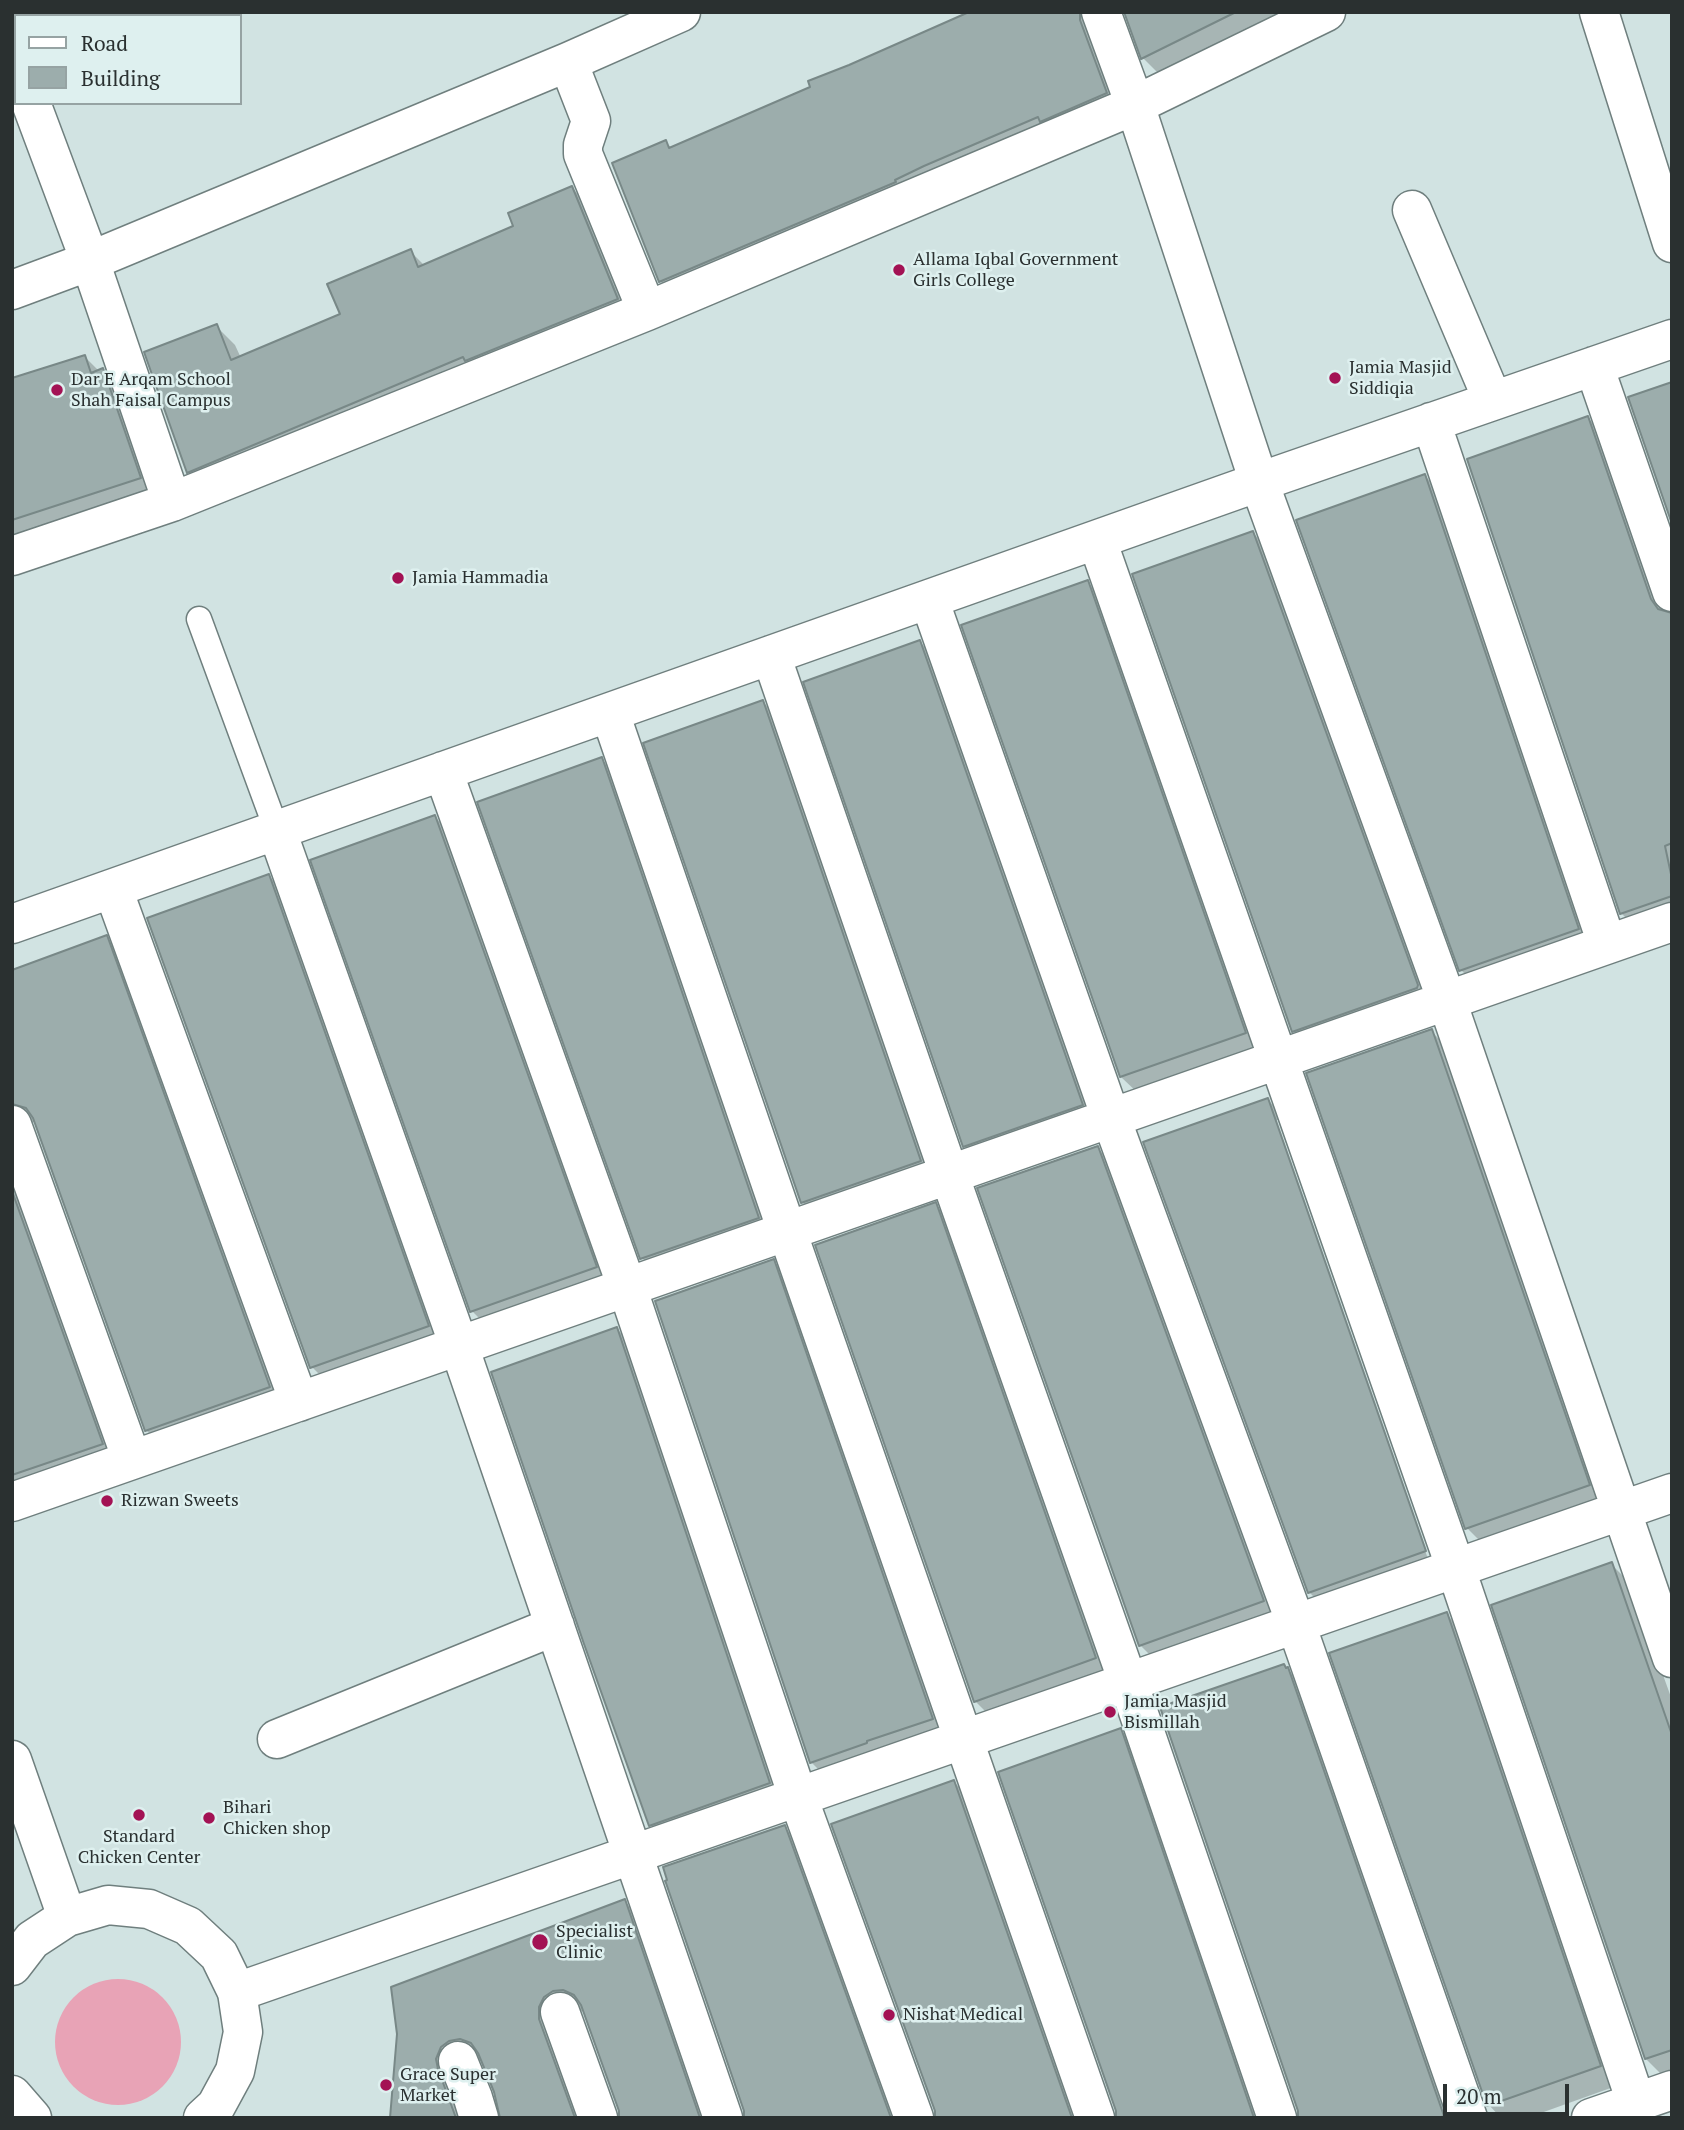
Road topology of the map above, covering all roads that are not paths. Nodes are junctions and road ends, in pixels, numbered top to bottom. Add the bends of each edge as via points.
1 (681, 12) edge
2 (1101, 12) edge
3 (1326, 12) edge
4 (1599, 12) edge
5 (568, 62) junction
6 (32, 105) edge
7 (1135, 105) junction
8 (1412, 210) dead end
9 (1672, 243) edge
10 (90, 261) junction
11 (12, 290) edge
12 (647, 311) junction
13 (1672, 339) edge
14 (1594, 366) junction
15 (1493, 401) junction
16 (1432, 422) junction
17 (1259, 482) junction
18 (172, 502) junction
19 (1097, 540) junction
20 (12, 556) edge
21 (1672, 592) edge
22 (929, 599) junction
23 (199, 619) dead end
24 (771, 655) junction
25 (610, 713) junction
26 (443, 771) junction
27 (277, 831) junction
28 (113, 889) junction
29 (1672, 922) edge
30 (12, 924) edge
31 (1607, 944) junction
32 (1447, 1001) junction
33 (1279, 1059) junction
34 (1111, 1118) junction
35 (12, 1125) edge
36 (949, 1174) junction
37 (787, 1231) junction
38 (627, 1287) junction
39 (459, 1346) junction
40 (299, 1402) junction
41 (132, 1460) junction
42 (1672, 1493) edge
43 (12, 1502) edge
44 (1621, 1511) junction
45 (1455, 1569) junction
46 (1296, 1624) junction
47 (555, 1626) junction
48 (1672, 1658) edge
49 (1128, 1682) junction
50 (277, 1739) dead end
51 (963, 1740) junction
52 (12, 1760) edge
53 (798, 1797) junction
54 (633, 1854) junction
55 (66, 1917) junction
56 (12, 1966) edge
57 (237, 1992) junction
58 (560, 2012) dead end
59 (458, 2061) dead end
60 (1672, 2090) edge
61 (12, 2095) edge
62 (1636, 2102) junction
63 (211, 2114) edge
64 (32, 2118) edge
65 (479, 2118) edge
66 (598, 2118) edge
67 (723, 2118) edge
68 (914, 2118) edge
69 (1095, 2118) edge
70 (1277, 2118) edge
71 (1468, 2118) edge
72 (1591, 2118) edge

1 - 5 street
2 - 7 street
3 - 7 street
4 - 9 street
5 - 10 street
5 - 12 street via 591,121 583,154
6 - 10 street
7 - 12 street
7 - 17 street
8 - 15 street
10 - 11 street
10 - 18 street
12 - 18 street
13 - 14 street
14 - 15 street
14 - 21 street
15 - 16 street
16 - 17 street
16 - 31 street
17 - 19 street
17 - 32 street
18 - 20 street
19 - 22 street
19 - 33 street
22 - 24 street
22 - 34 street
23 - 27 lane
24 - 25 street
24 - 36 street
25 - 26 street
25 - 37 street
26 - 27 street
26 - 38 street
27 - 28 street
27 - 39 street
28 - 30 street
28 - 40 street
29 - 31 street
31 - 32 street
32 - 33 street
32 - 44 street
33 - 34 street
33 - 45 street
34 - 36 street
34 - 46 street
35 - 41 street
36 - 37 street
36 - 49 street
37 - 38 street
37 - 51 street
38 - 39 street
38 - 53 street
39 - 40 street
39 - 47 street
40 - 41 street
41 - 43 street
42 - 44 street
44 - 45 street
44 - 48 street
45 - 46 street
45 - 62 street
46 - 49 street
46 - 71 street
47 - 50 street
47 - 54 street
49 - 51 street
49 - 70 street
51 - 53 street
51 - 69 street
52 - 55 street
53 - 54 street
53 - 68 street
54 - 57 street
54 - 67 street
55 - 56 street via 32,1940
55 - 57 street via 107,1905 149,1909 168,1917 188,1926 219,1955
57 - 63 street via 243,2032 235,2071
58 - 66 street
59 - 65 street
60 - 62 street
61 - 64 street
62 - 72 street

